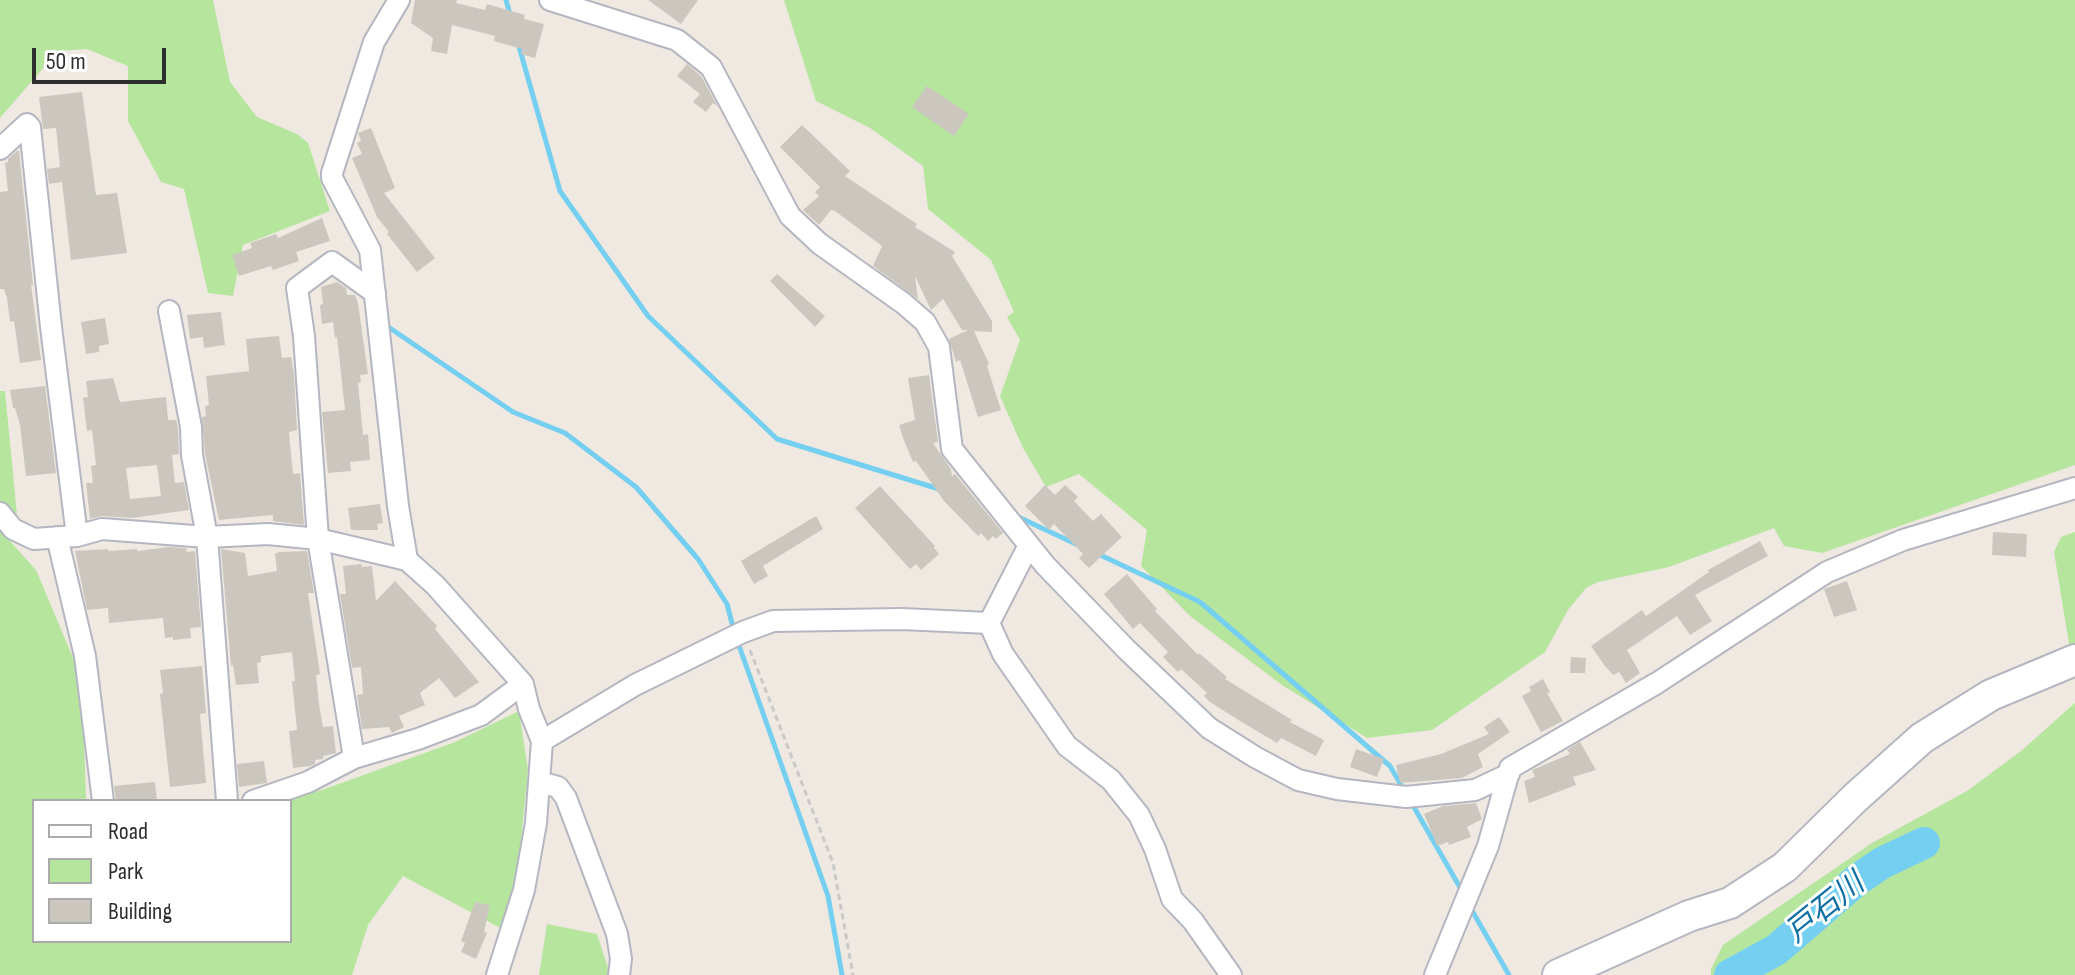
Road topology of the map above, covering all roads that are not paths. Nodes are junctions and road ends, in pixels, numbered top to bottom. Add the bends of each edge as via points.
1 (399, 0) edge
2 (550, 0) edge
3 (0, 149) edge
4 (375, 293) junction
5 (169, 311) dead end
6 (2075, 488) edge
7 (0, 513) edge
8 (67, 537) junction
9 (207, 537) junction
10 (318, 539) junction
11 (1029, 545) junction
12 (407, 560) junction
13 (989, 623) junction
14 (2075, 660) edge
15 (523, 684) junction
16 (542, 741) junction
17 (354, 758) junction
18 (1509, 774) junction
19 (539, 782) junction
20 (103, 799) edge
21 (227, 799) edge
22 (259, 799) edge
23 (497, 975) edge
24 (619, 975) edge
25 (1231, 975) edge
26 (1435, 975) edge
27 (1558, 975) edge

1 - 4 street via 374,42 332,173 370,250
2 - 11 street via 677,40 711,67 790,216 925,322 939,347 952,449
3 - 8 street via 27,124 30,127
4 - 10 street via 332,262 297,288
4 - 12 street
5 - 9 street
6 - 18 street via 1903,540 1827,572 1657,683 1510,768
7 - 8 street via 13,529 34,539
8 - 9 street via 102,529
8 - 20 street
9 - 10 street via 268,534
9 - 21 street
10 - 12 street
10 - 17 street
11 - 13 street
11 - 18 street via 1209,728 1298,780 1406,797 1475,790
12 - 15 street
13 - 16 street via 773,621 635,685
13 - 25 street via 1003,654 1067,746 1111,780 1139,815 1172,899
14 - 27 street via 1991,695 1922,738 1785,867 1730,903
15 - 16 street
15 - 17 street via 481,715
16 - 19 street
17 - 22 street
18 - 26 street via 1488,846
19 - 23 street via 524,890
19 - 24 street via 558,787 566,798 617,934

